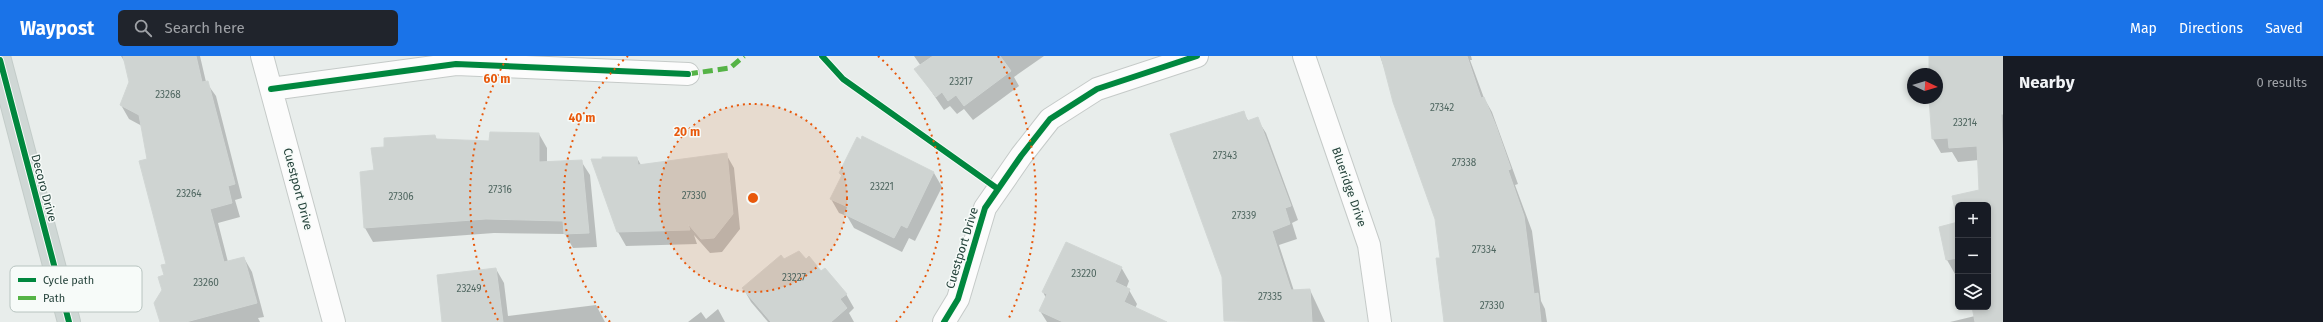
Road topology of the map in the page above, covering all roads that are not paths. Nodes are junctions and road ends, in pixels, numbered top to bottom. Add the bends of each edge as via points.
1 (262, 56) edge
2 (1197, 56) edge
3 (1304, 56) edge
4 (0, 60) edge
5 (688, 74) dead end
6 (271, 89) junction
7 (54, 266) edge
8 (66, 312) edge
9 (69, 322) edge
10 (334, 322) edge
11 (944, 322) edge
12 (1380, 322) edge

1 - 6 street, Cuestport Drive
2 - 11 street, Cuestport Drive via 1097,89 1050,119 985,208 958,299
3 - 12 street, Blueridge Drive via 1369,245
4 - 7 main road, Decoro Drive
5 - 6 street via 456,64
6 - 10 street, Cuestport Drive
8 - 9 main road, Decoro Drive

